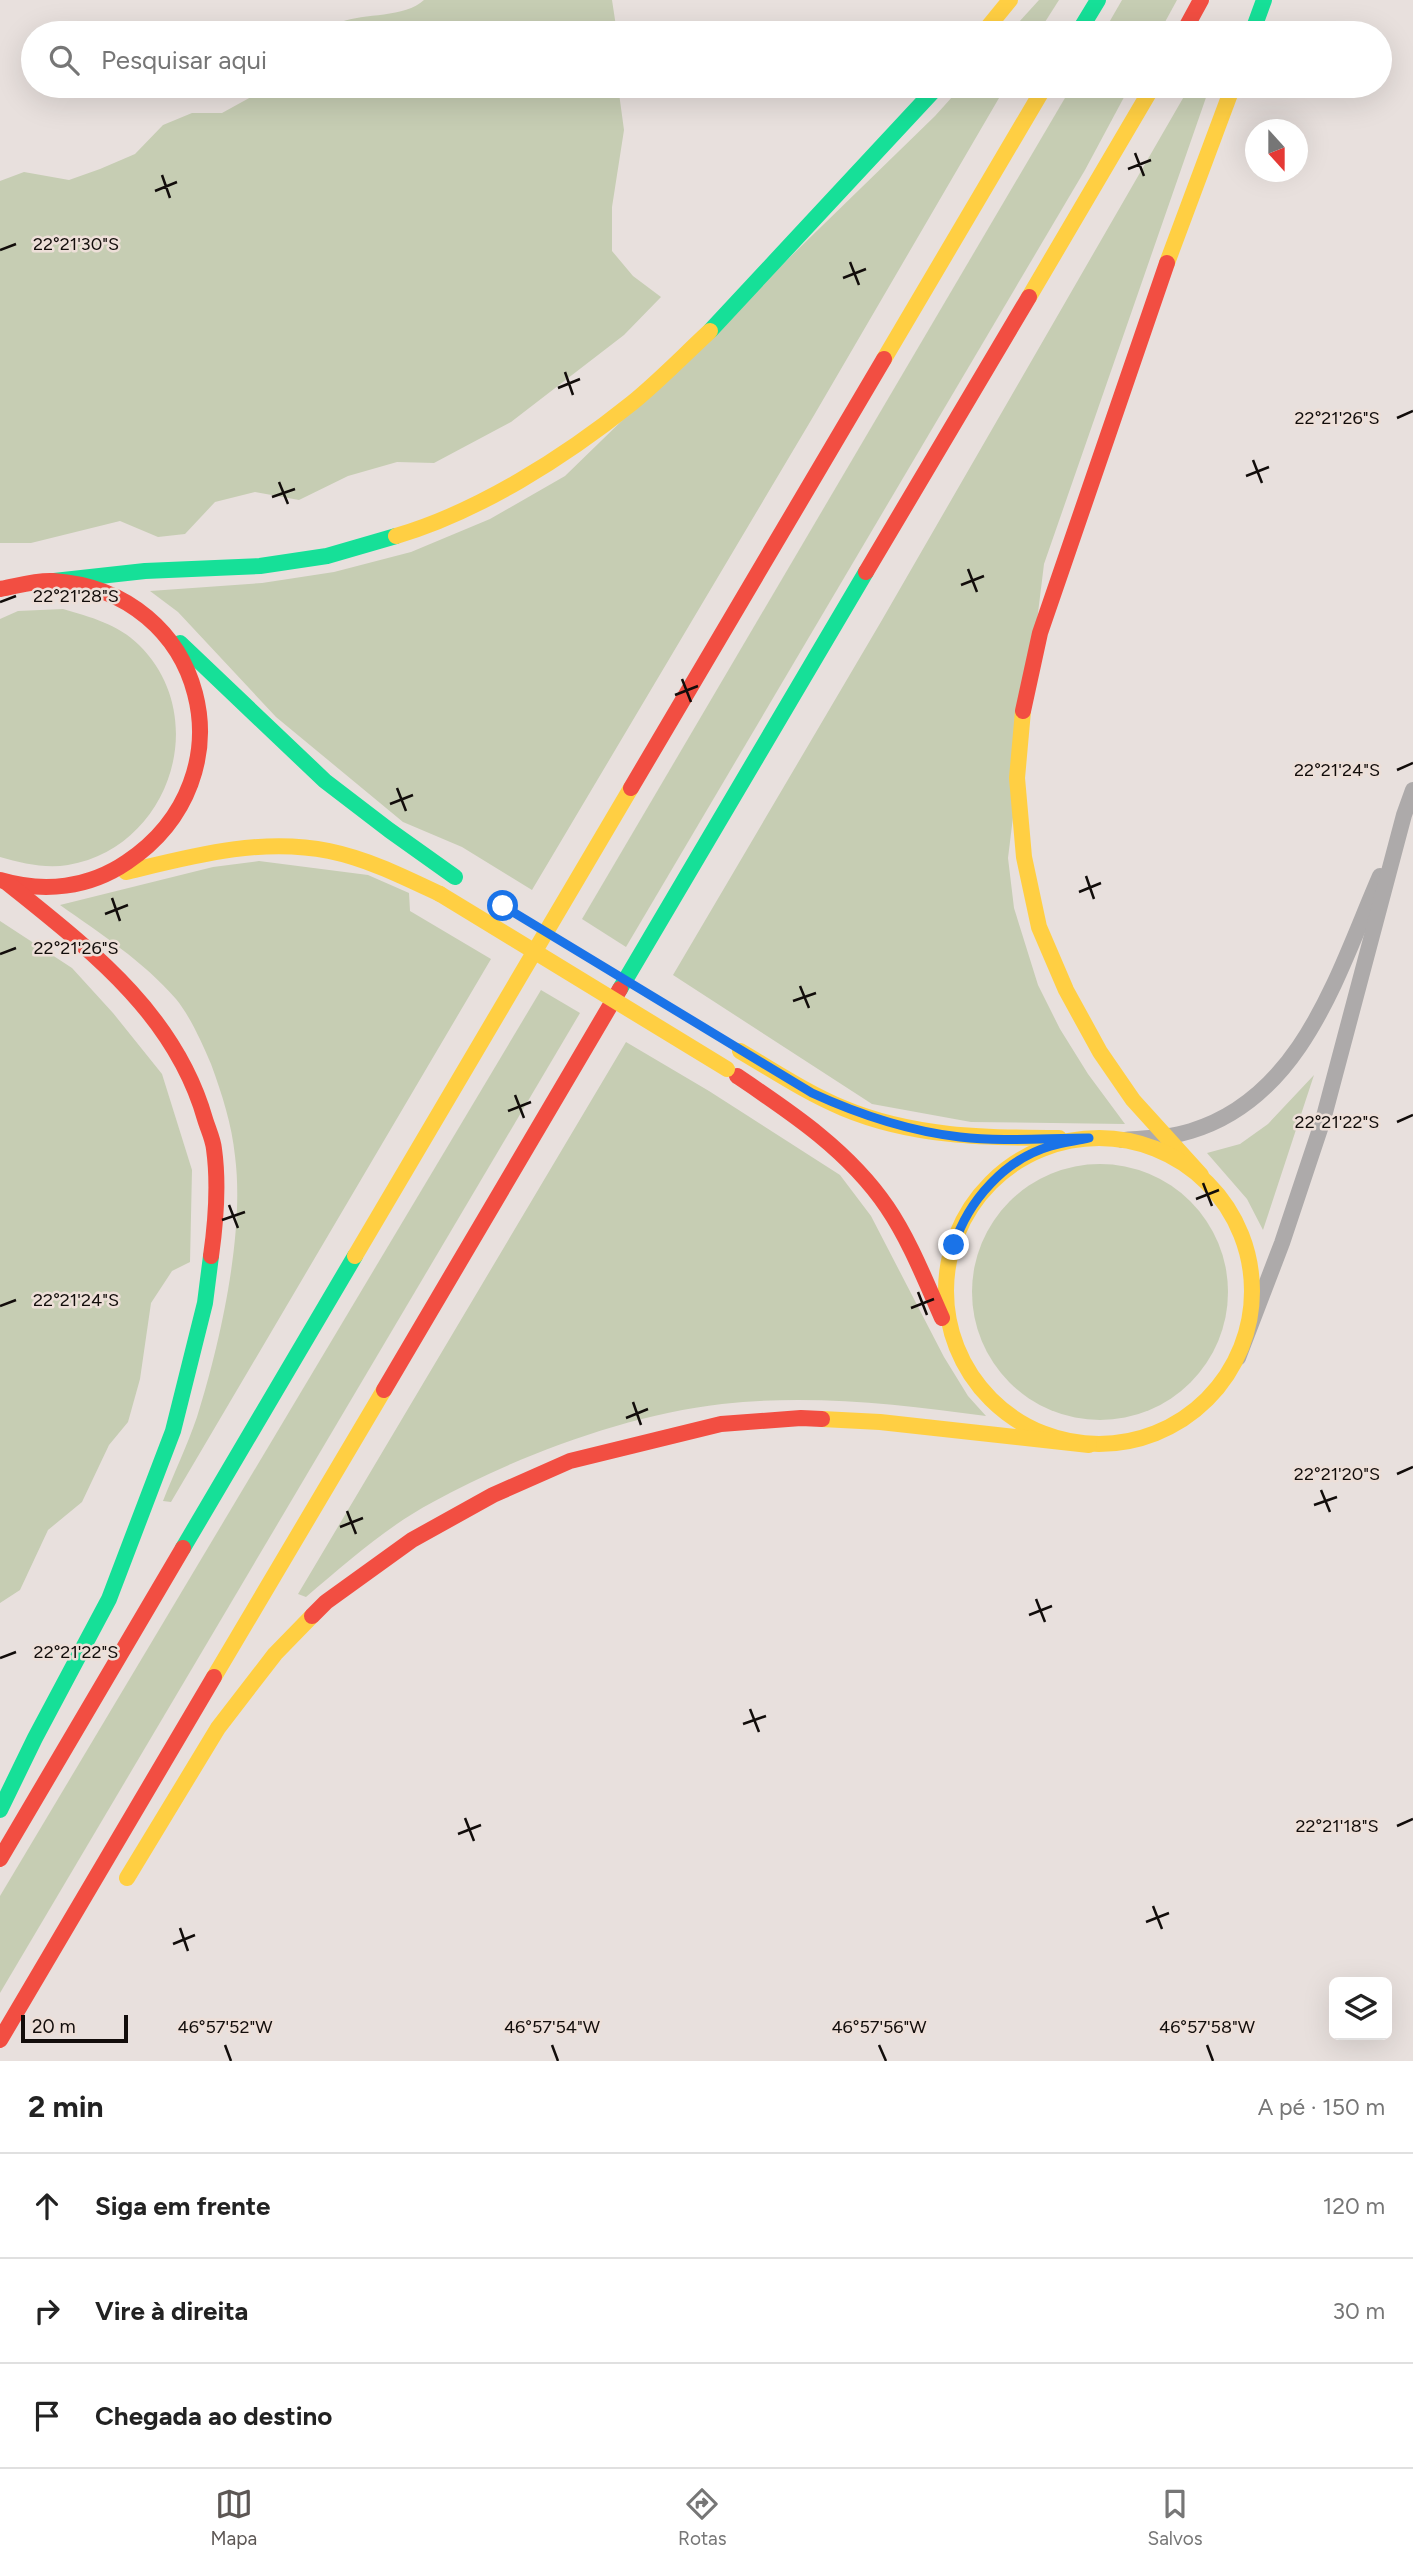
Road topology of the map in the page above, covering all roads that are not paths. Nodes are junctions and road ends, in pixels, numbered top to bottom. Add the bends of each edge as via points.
1 (1010, 0) edge
2 (1098, 0) edge
3 (1201, 0) edge
4 (1264, 0) edge
5 (993, 21) edge
6 (1085, 21) edge
7 (1190, 21) edge
8 (1256, 21) edge
9 (927, 98) edge
10 (1038, 98) edge
11 (1146, 98) edge
12 (1229, 98) edge
13 (0, 579) edge
14 (46, 581) junction
15 (0, 589) edge
16 (149, 619) junction
17 (1413, 790) edge
18 (1401, 829) junction
19 (100, 878) junction
20 (3, 881) edge
21 (461, 881) dead end
22 (526, 921) dead end
23 (562, 943) dead end
24 (609, 971) dead end
25 (633, 986) dead end
26 (734, 1047) dead end
27 (1166, 1137) junction
28 (1089, 1138) junction
29 (1122, 1140) junction
30 (1201, 1175) junction
31 (954, 1345) junction
32 (1238, 1358) junction
33 (1089, 1445) junction
34 (0, 1810) edge
35 (0, 1859) edge
36 (117, 1894) dead end
37 (0, 2040) edge

1 - 5 main road
2 - 6 main road
3 - 7 main road
4 - 8 main road
9 - 14 main road via 715,327 632,403 561,456 488,499 403,534 327,556 260,566
10 - 35 main road
11 - 37 main road
12 - 27 main road via 1148,316 1040,633 1024,705 1017,778 1024,858 1039,927 1100,1052
13 - 14 main road
14 - 15 main road
14 - 16 main road via 104,592
16 - 19 main road via 175,649 193,684 201,722 199,762 187,800 165,833 136,860
16 - 21 main road via 200,658 322,778
17 - 18 lane
18 - 27 lane via 1314,1025 1285,1068 1254,1097 1221,1118
18 - 32 lane via 1323,1120
19 - 20 main road via 37,888
19 - 31 main road, bridge via 202,854 258,847 310,848 350,856 440,894 726,1069 806,1124 855,1167 885,1205
20 - 34 main road via 89,949 141,1001 173,1042 198,1093 214,1148 217,1214 205,1303 173,1431 109,1599
22 - 23 main road
24 - 25 main road
26 - 28 main road via 858,1114 923,1131 963,1137
27 - 29 lane
27 - 30 main road
28 - 29 main road
28 - 31 main road via 1049,1146 1013,1165 982,1192 960,1226 948,1264 946,1305
29 - 30 main road via 1171,1156
30 - 32 main road via 1242,1233 1252,1274 1251,1317
31 - 33 main road via 974,1381 1001,1410 1038,1432
32 - 33 main road via 1214,1394 1180,1422 1152,1436
33 - 36 main road via 880,1422 801,1418 721,1424 570,1461 493,1495 412,1540 327,1602 275,1654 218,1728

